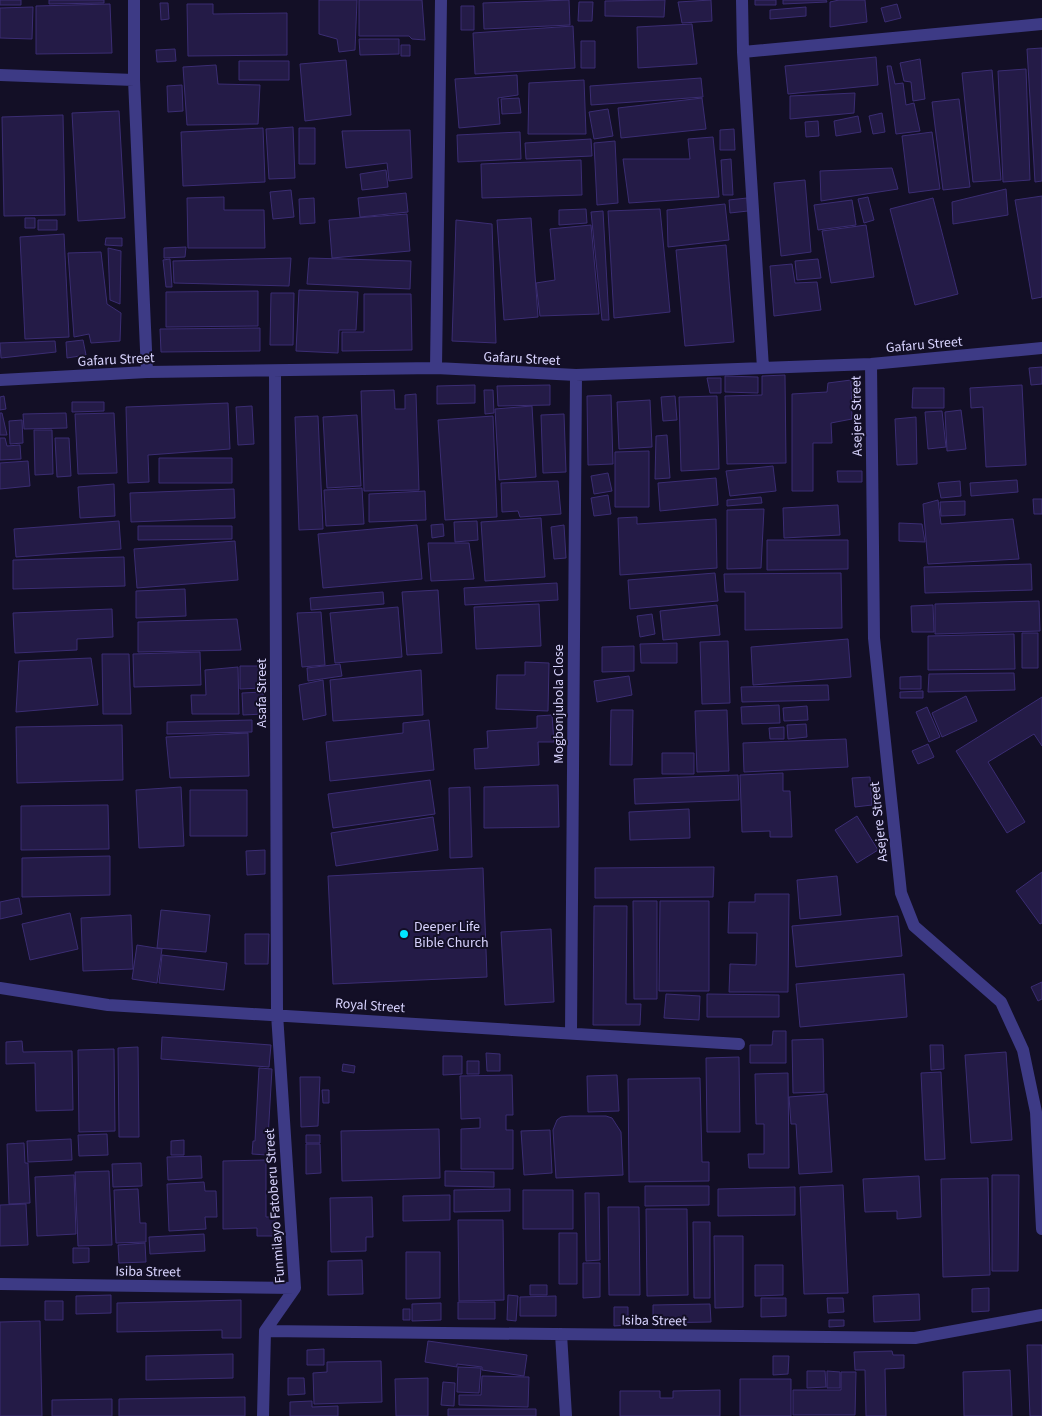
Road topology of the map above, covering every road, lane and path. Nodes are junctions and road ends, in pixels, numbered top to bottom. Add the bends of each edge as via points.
1 (134, 0) edge
2 (441, 0) edge
3 (742, 0) edge
4 (1042, 24) edge
5 (743, 52) junction
6 (0, 75) edge
7 (134, 80) junction
8 (1042, 348) edge
9 (871, 364) junction
10 (436, 368) junction
11 (763, 368) junction
12 (147, 372) junction
13 (275, 372) junction
14 (576, 375) junction
15 (0, 380) edge
16 (0, 988) edge
17 (277, 1014) junction
18 (571, 1033) junction
19 (739, 1044) dead end
20 (1042, 1229) edge
21 (0, 1284) edge
22 (295, 1288) junction
23 (1042, 1315) edge
24 (264, 1331) junction
25 (561, 1334) junction
26 (263, 1416) edge
27 (566, 1416) edge

1 - 7 street
2 - 10 street
3 - 5 street
4 - 5 street
5 - 11 street
6 - 7 street
7 - 12 street
8 - 9 street, Gafaru Street
9 - 11 street, Gafaru Street
9 - 20 street, Asejere Street via 874,638 901,893 914,926 1001,1002 1023,1050 1036,1112
10 - 13 street, Gafaru Street
10 - 14 street, Gafaru Street
11 - 14 street, Gafaru Street
12 - 13 street, Gafaru Street
12 - 15 street, Gafaru Street
13 - 17 street, Asafa Street
14 - 18 street, Mogbonjubola Close
16 - 17 street, Royal Street via 108,1005
17 - 18 street, Royal Street
17 - 22 street, Funmilayo Fatoberu Street
18 - 19 street, Royal Street
21 - 22 street, Isiba Street
22 - 24 street, Funmilayo Fatoberu Street
23 - 25 street, Isiba Street via 915,1338
24 - 25 street, Isiba Street
24 - 26 street
25 - 27 street

